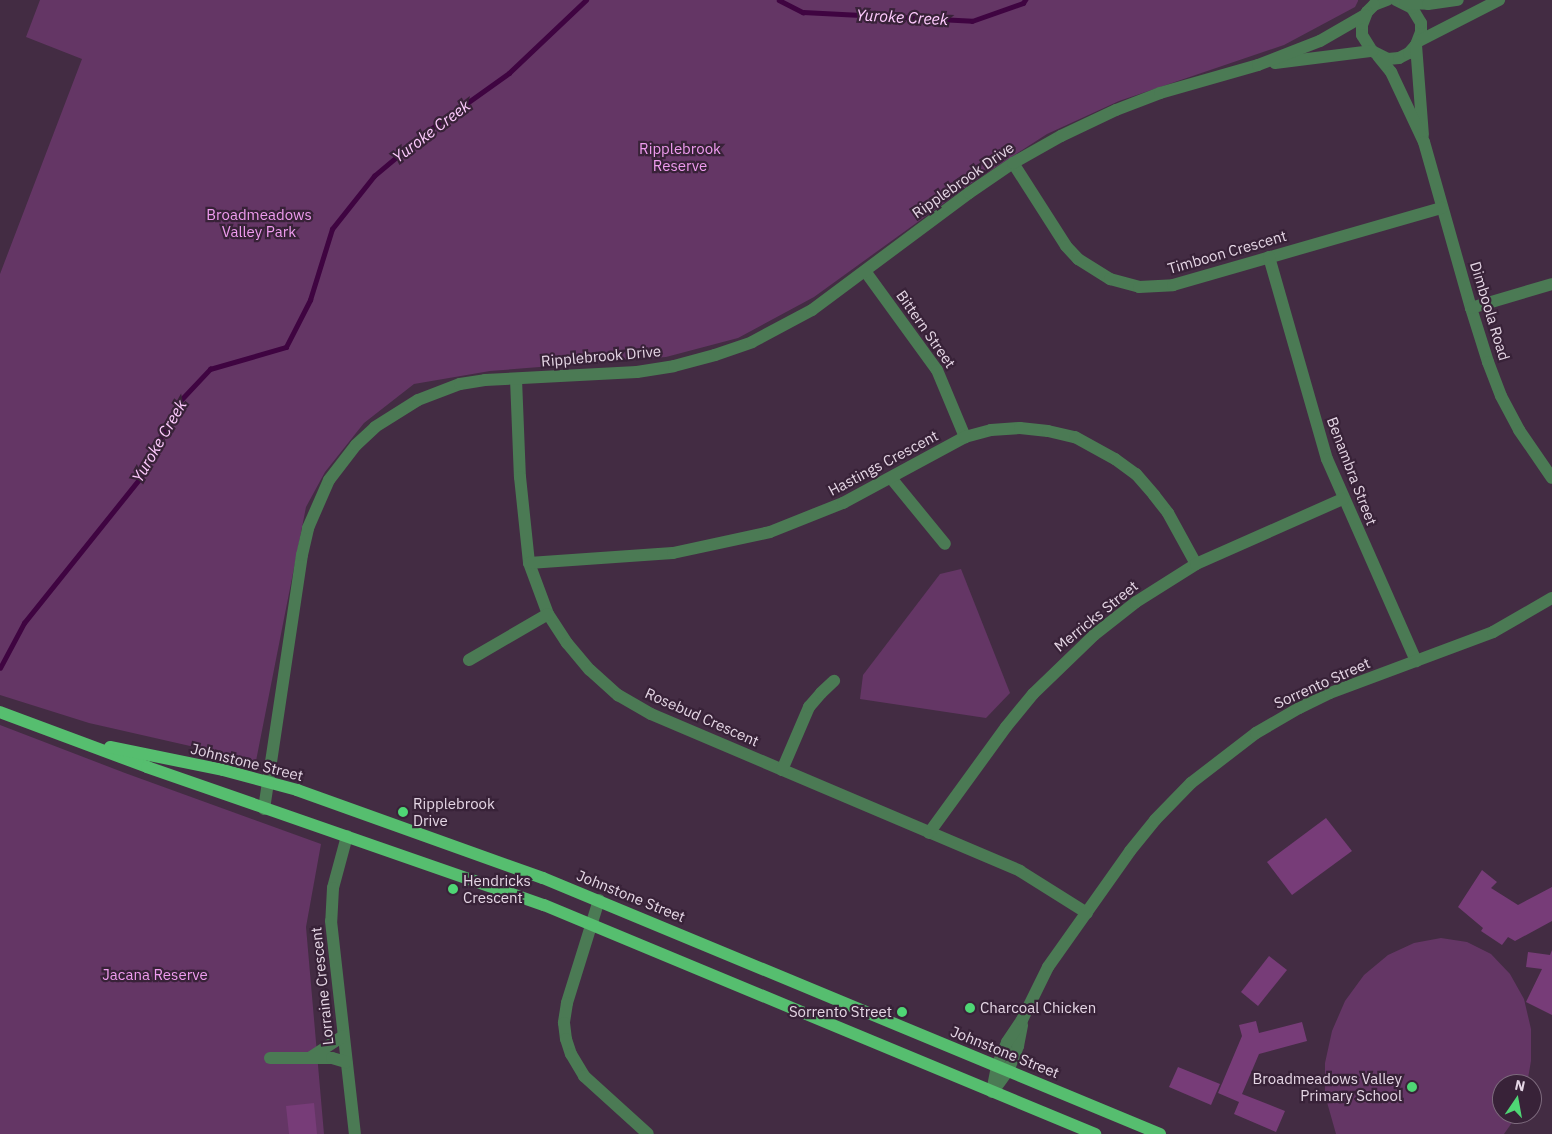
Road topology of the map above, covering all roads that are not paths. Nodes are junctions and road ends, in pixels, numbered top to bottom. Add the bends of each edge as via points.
1 (1386, 0) edge
2 (1458, 0) edge
3 (1499, 0) edge
4 (1400, 1) edge
5 (1367, 9) edge
6 (1417, 43) junction
7 (1375, 53) junction
8 (1258, 64) junction
9 (1424, 142) junction
10 (1013, 163) junction
11 (1442, 208) junction
12 (1269, 257) junction
13 (865, 271) junction
14 (1552, 284) edge
15 (1471, 308) junction
16 (516, 379) junction
17 (965, 437) junction
18 (891, 478) junction
19 (1552, 478) edge
20 (1343, 499) junction
21 (945, 544) dead end
22 (529, 563) junction
23 (1196, 564) junction
24 (1552, 598) edge
25 (548, 614) junction
26 (469, 660) dead end
27 (1416, 661) junction
28 (834, 681) dead end
29 (0, 712) edge
30 (73, 739) junction
31 (782, 770) junction
32 (269, 783) junction
33 (264, 809) junction
34 (929, 833) junction
35 (347, 836) junction
36 (599, 900) junction
37 (1088, 913) junction
38 (592, 924) junction
39 (343, 1036) junction
40 (311, 1057) junction
41 (270, 1058) dead end
42 (346, 1062) junction
43 (1002, 1069) junction
44 (992, 1092) junction
45 (355, 1134) edge
46 (648, 1134) edge
47 (1094, 1134) edge
48 (1160, 1134) edge

1 - 5 street, Ripplebrook Drive
2 - 4 street via 1428,4
3 - 6 street
4 - 6 street, Dimboola Road via 1418,15 1421,23
5 - 7 street, Dimboola Road via 1362,35
5 - 8 street, Ripplebrook Drive via 1320,41
6 - 7 street, Ripplebrook Drive via 1409,53 1399,58 1388,59
6 - 9 street, Dimboola Road
7 - 8 street, Ripplebrook Drive
7 - 9 street, Dimboola Road via 1391,72
8 - 10 street, Ripplebrook Drive via 1160,93 1116,110
9 - 11 street, Dimboola Road
10 - 12 street, Timboon Crescent via 1066,246 1078,259 1110,279 1139,286 1173,285
10 - 13 street, Ripplebrook Drive
11 - 12 street, Timboon Crescent
11 - 15 street, Dimboola Road
12 - 20 street, Benambra Street via 1320,437
13 - 16 street, Ripplebrook Drive via 788,324 715,355 637,372
13 - 17 street, Bittern Street via 937,370
14 - 15 street
15 - 19 street, Dimboola Road via 1502,396
16 - 22 street, Rosebud Crescent via 522,503
16 - 32 street, Ripplebrook Drive via 460,384 418,400 375,427 356,445 329,480 308,528 302,555
17 - 18 street, Hastings Crescent
17 - 23 street, Hastings Crescent via 991,430 1020,428 1057,433 1097,447 1136,474 1154,495 1168,513
18 - 21 street
18 - 22 street, Hastings Crescent via 804,520 720,544 656,555
20 - 23 street, Merricks Street
20 - 27 street, Benambra Street
22 - 25 street, Rosebud Crescent
23 - 34 street, Merricks Street via 1136,602 1057,670 1006,727
24 - 27 street, Sorrento Street via 1493,632
25 - 26 street
25 - 31 street, Rosebud Crescent via 590,670 618,695 659,718
27 - 37 street, Sorrento Street via 1299,708 1256,732 1228,753 1191,783 1155,820
28 - 31 street via 809,708
29 - 30 main road, Johnstone Street
30 - 32 main road, Johnstone Street
30 - 33 main road, Johnstone Street
31 - 34 street, Rosebud Crescent
32 - 33 street, Ripplebrook Drive
32 - 36 main road, Johnstone Street via 347,807
33 - 35 main road, Johnstone Street
34 - 37 street, Rosebud Crescent via 1020,871
35 - 38 main road, Johnstone Street
35 - 39 street, Lorraine Crescent via 331,904
36 - 38 street
36 - 43 main road, Johnstone Street
37 - 43 street, Sorrento Street via 1048,967 1022,1020 1007,1042
38 - 44 main road, Johnstone Street
38 - 46 street via 567,1004 566,1038 584,1076
39 - 40 street
39 - 42 street, Lorraine Crescent
40 - 41 street
40 - 42 street
42 - 45 street, Lorraine Crescent
43 - 44 street, Sorrento Street
43 - 48 main road, Johnstone Street
44 - 47 main road, Johnstone Street

